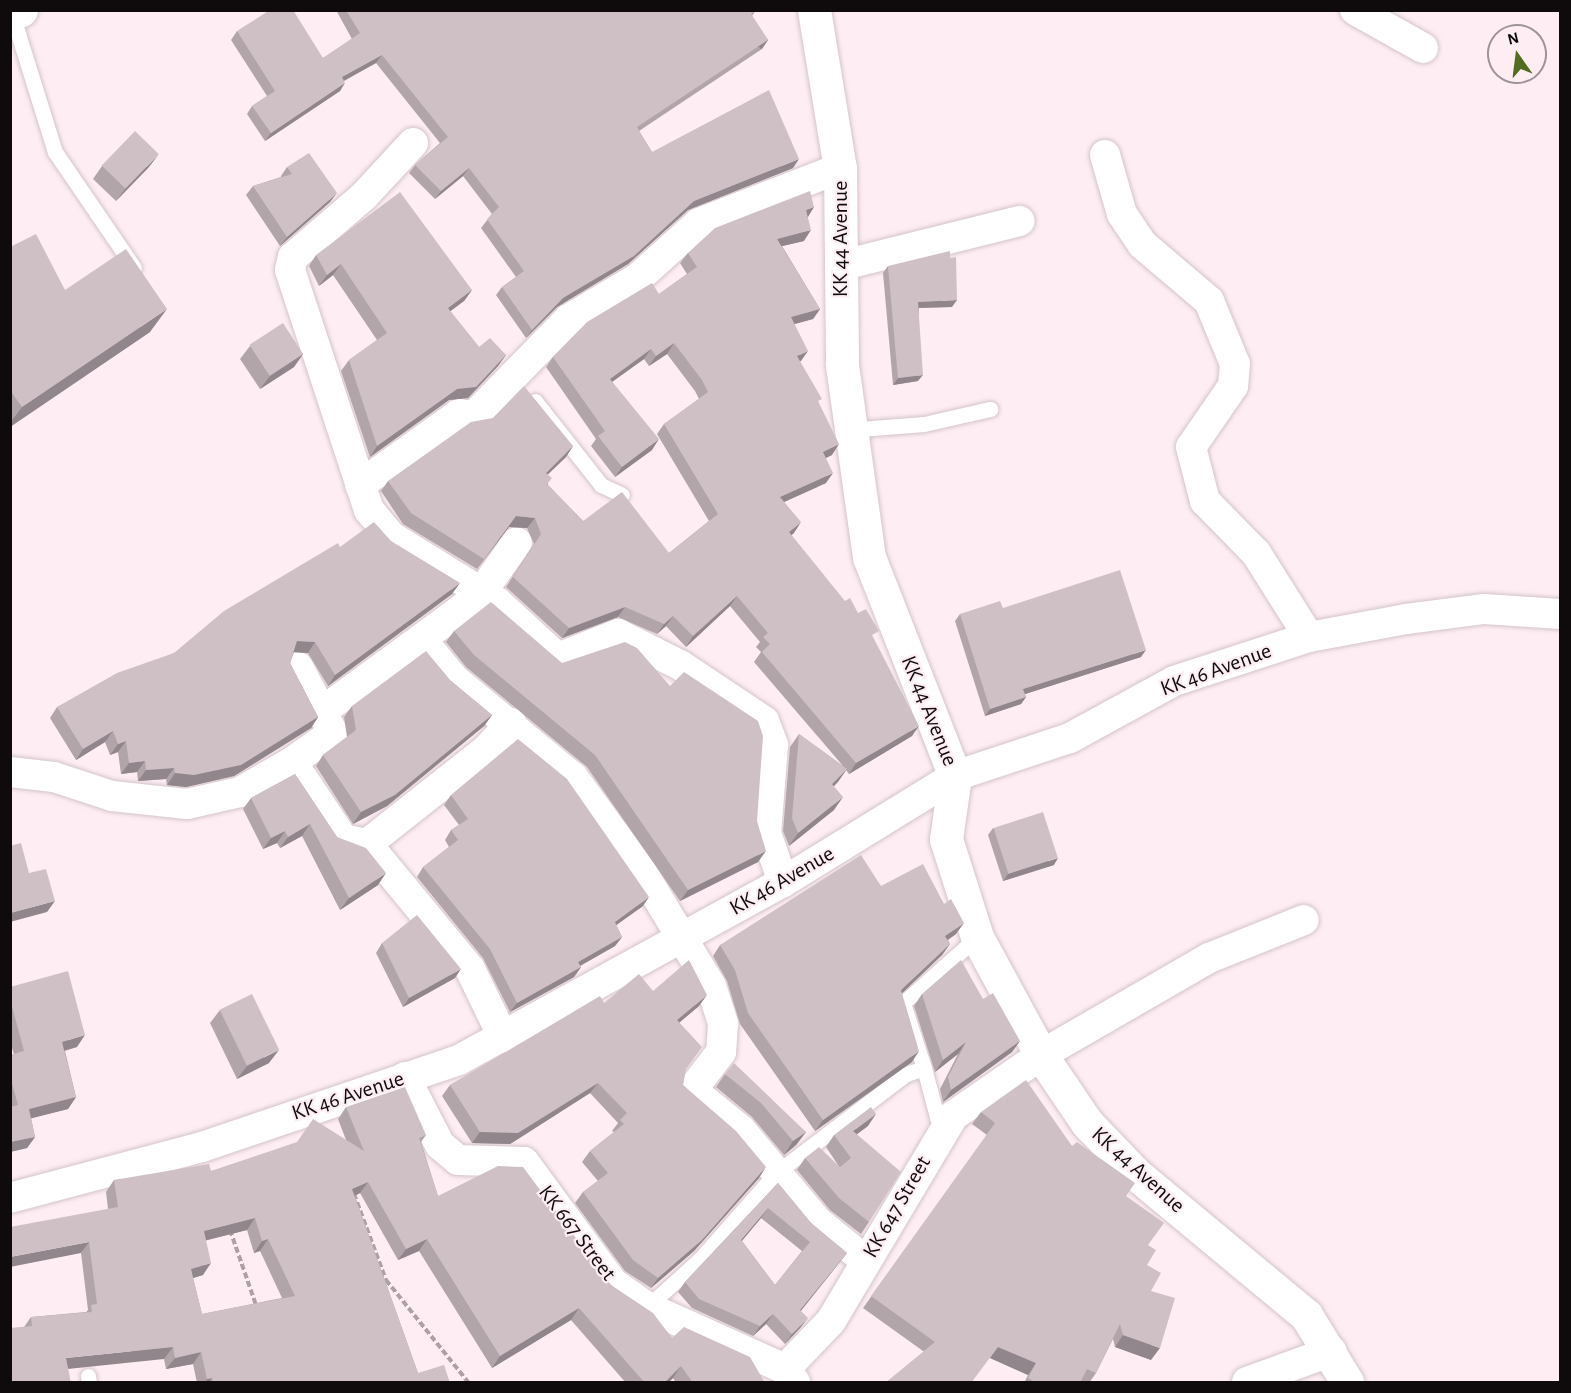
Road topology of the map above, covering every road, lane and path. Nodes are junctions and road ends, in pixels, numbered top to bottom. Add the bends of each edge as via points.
1 (814, 10) edge
2 (1356, 10) edge
3 (15, 13) edge
4 (1423, 48) dead end
5 (413, 143) dead end
6 (1105, 155) dead end
7 (840, 168) junction
8 (1020, 220) dead end
9 (843, 265) junction
10 (144, 282) edge
11 (513, 376) junction
12 (990, 409) dead end
13 (847, 430) junction
14 (360, 485) junction
15 (622, 495) edge
16 (517, 542) dead end
17 (481, 593) junction
18 (1560, 614) edge
19 (1309, 637) junction
20 (422, 640) junction
21 (298, 666) dead end
22 (324, 710) junction
23 (511, 723) junction
24 (292, 762) junction
25 (10, 771) edge
26 (955, 776) junction
27 (367, 844) junction
28 (783, 882) junction
29 (1304, 920) dead end
30 (977, 937) junction
31 (679, 940) junction
32 (502, 1037) junction
33 (1041, 1055) junction
34 (924, 1068) junction
35 (405, 1077) junction
36 (940, 1132) junction
37 (777, 1173) junction
38 (352, 1190) edge
39 (10, 1197) edge
40 (228, 1223) edge
41 (866, 1261) junction
42 (647, 1307) junction
43 (261, 1320) edge
44 (1332, 1351) junction
45 (790, 1376) edge
46 (468, 1383) edge
47 (1247, 1383) edge
48 (1347, 1383) edge

1 - 7 main road, KK 44 Avenue
2 - 4 street
3 - 10 lane via 55,152 111,242
5 - 14 street via 364,196 293,257 290,270
6 - 19 street via 1122,214 1142,244 1209,301 1234,364 1233,386 1191,447 1205,501 1256,553
7 - 9 main road, KK 44 Avenue
7 - 11 street via 699,223 638,278 569,319
8 - 9 street
9 - 13 main road, KK 44 Avenue
11 - 14 street via 474,416 459,414
11 - 15 lane via 601,485
12 - 13 lane via 924,424
13 - 26 main road, KK 44 Avenue via 869,557
14 - 17 street via 369,510 392,537
16 - 17 street
17 - 20 street
17 - 28 street via 558,658 618,634 690,671 764,721 773,745 766,833
18 - 19 street, KK 46 Avenue via 1484,609
19 - 26 street, KK 46 Avenue via 1174,681 1070,738
20 - 22 street
20 - 23 street via 454,679
21 - 22 street
22 - 24 street via 333,733
23 - 27 street via 486,750
23 - 31 street via 573,777 642,872
24 - 25 street via 240,792 187,804 112,796 54,777
24 - 27 street via 342,839
26 - 28 street, KK 46 Avenue
26 - 30 main road, KK 44 Avenue via 946,839
27 - 32 street via 470,969
28 - 31 street, KK 46 Avenue
29 - 33 street, KK 647 Street via 1209,958
30 - 33 main road, KK 44 Avenue
30 - 34 lane via 903,1003
31 - 32 street, KK 46 Avenue
31 - 37 street via 711,986 723,1024 721,1052 692,1090 741,1131
32 - 35 street, KK 46 Avenue via 459,1060
33 - 36 street, KK 647 Street via 988,1088
33 - 44 main road, KK 44 Avenue via 1087,1123 1112,1150 1218,1246 1267,1277 1306,1315
34 - 36 lane
34 - 37 lane via 906,1074
35 - 39 street, KK 46 Avenue via 202,1147
35 - 42 street, KK 667 Street via 440,1145 458,1160 524,1162 613,1283
36 - 41 street, KK 647 Street
37 - 41 street via 818,1222
37 - 42 lane via 701,1258
38 - 46 path via 386,1280
40 - 43 path
41 - 45 street, KK 647 Street via 831,1321
42 - 45 street, KK 667 Street
44 - 47 street
44 - 48 main road, KK 44 Avenue

